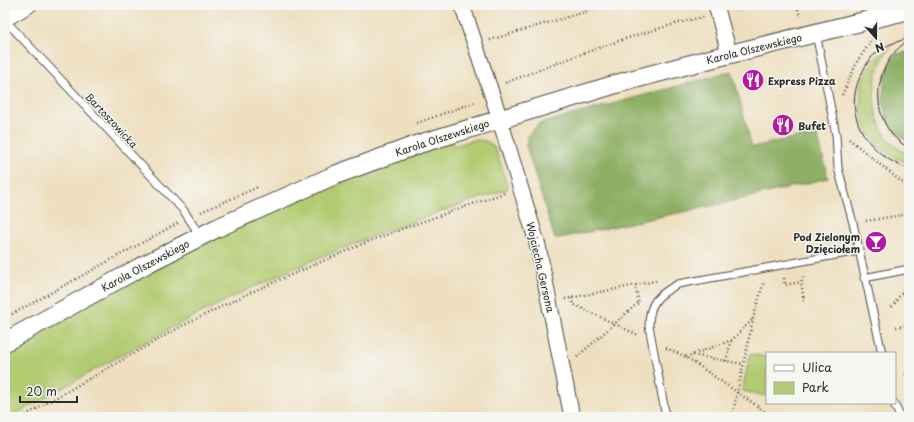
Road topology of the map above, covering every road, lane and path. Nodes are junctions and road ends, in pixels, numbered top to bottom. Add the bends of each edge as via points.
1 (29, 5) edge
2 (462, 5) edge
3 (608, 5) edge
4 (758, 5) edge
5 (797, 5) edge
6 (909, 10) edge
7 (718, 11) edge
8 (5, 20) edge
9 (809, 28) junction
10 (874, 35) dead end
11 (475, 44) junction
12 (729, 53) junction
13 (501, 84) dead end
14 (840, 100) dead end
15 (500, 119) junction
16 (843, 134) dead end
17 (904, 184) junction
18 (909, 184) edge
19 (520, 187) junction
20 (909, 188) edge
21 (908, 214) edge
22 (853, 223) junction
23 (909, 223) edge
24 (200, 237) junction
25 (858, 251) junction
26 (813, 259) junction
27 (766, 268) junction
28 (909, 269) edge
29 (864, 278) junction
30 (658, 281) dead end
31 (909, 282) edge
32 (572, 298) junction
33 (565, 299) dead end
34 (804, 301) dead end
35 (638, 303) dead end
36 (892, 307) dead end
37 (753, 319) junction
38 (614, 325) junction
39 (909, 325) edge
40 (896, 327) dead end
41 (639, 335) dead end
42 (732, 340) junction
43 (5, 342) edge
44 (653, 343) junction
45 (882, 352) edge
46 (692, 355) junction
47 (576, 357) dead end
48 (686, 357) junction
49 (726, 361) junction
50 (743, 365) junction
51 (747, 367) dead end
52 (909, 373) edge
53 (905, 374) dead end
54 (737, 392) junction
55 (894, 404) edge
56 (22, 417) edge
57 (572, 417) edge
58 (666, 417) edge
59 (732, 417) edge
60 (773, 417) edge
61 (900, 417) edge

1 - 8 street
2 - 11 street, Wojciecha Gersona
3 - 11 path
4 - 7 path
5 - 9 path
6 - 9 street, Karola Olszewskiego
7 - 12 street
7 - 13 path via 636,35
8 - 24 lane, Bartoszowicka via 184,211
9 - 12 street, Karola Olszewskiego
9 - 22 lane via 836,135 838,168
10 - 14 path via 857,62
11 - 15 street, Wojciecha Gersona
12 - 15 street, Karola Olszewskiego
15 - 19 street, Wojciecha Gersona
15 - 24 street, Karola Olszewskiego via 418,144 335,175
16 - 17 path
17 - 18 path
17 - 20 path
19 - 56 path via 360,245 247,294 182,326
19 - 57 street, Wojciecha Gersona via 538,246
21 - 22 path
21 - 23 path
22 - 25 lane
24 - 43 street, Karola Olszewskiego
25 - 26 lane
25 - 29 lane
26 - 27 lane
26 - 34 path via 801,282
27 - 37 path via 767,273
27 - 44 lane via 678,284 664,291 655,301 649,314
28 - 29 lane
29 - 45 lane
30 - 32 path
31 - 36 path
32 - 33 path
32 - 38 path via 573,304
35 - 38 path
37 - 42 path
37 - 50 path
38 - 41 path
38 - 47 path
39 - 40 path
42 - 46 path
42 - 49 path
44 - 48 path
44 - 58 lane
46 - 48 path
46 - 49 path
48 - 54 path
49 - 50 path
50 - 51 path
50 - 54 path
52 - 53 path
54 - 59 path
54 - 60 path
55 - 61 lane

